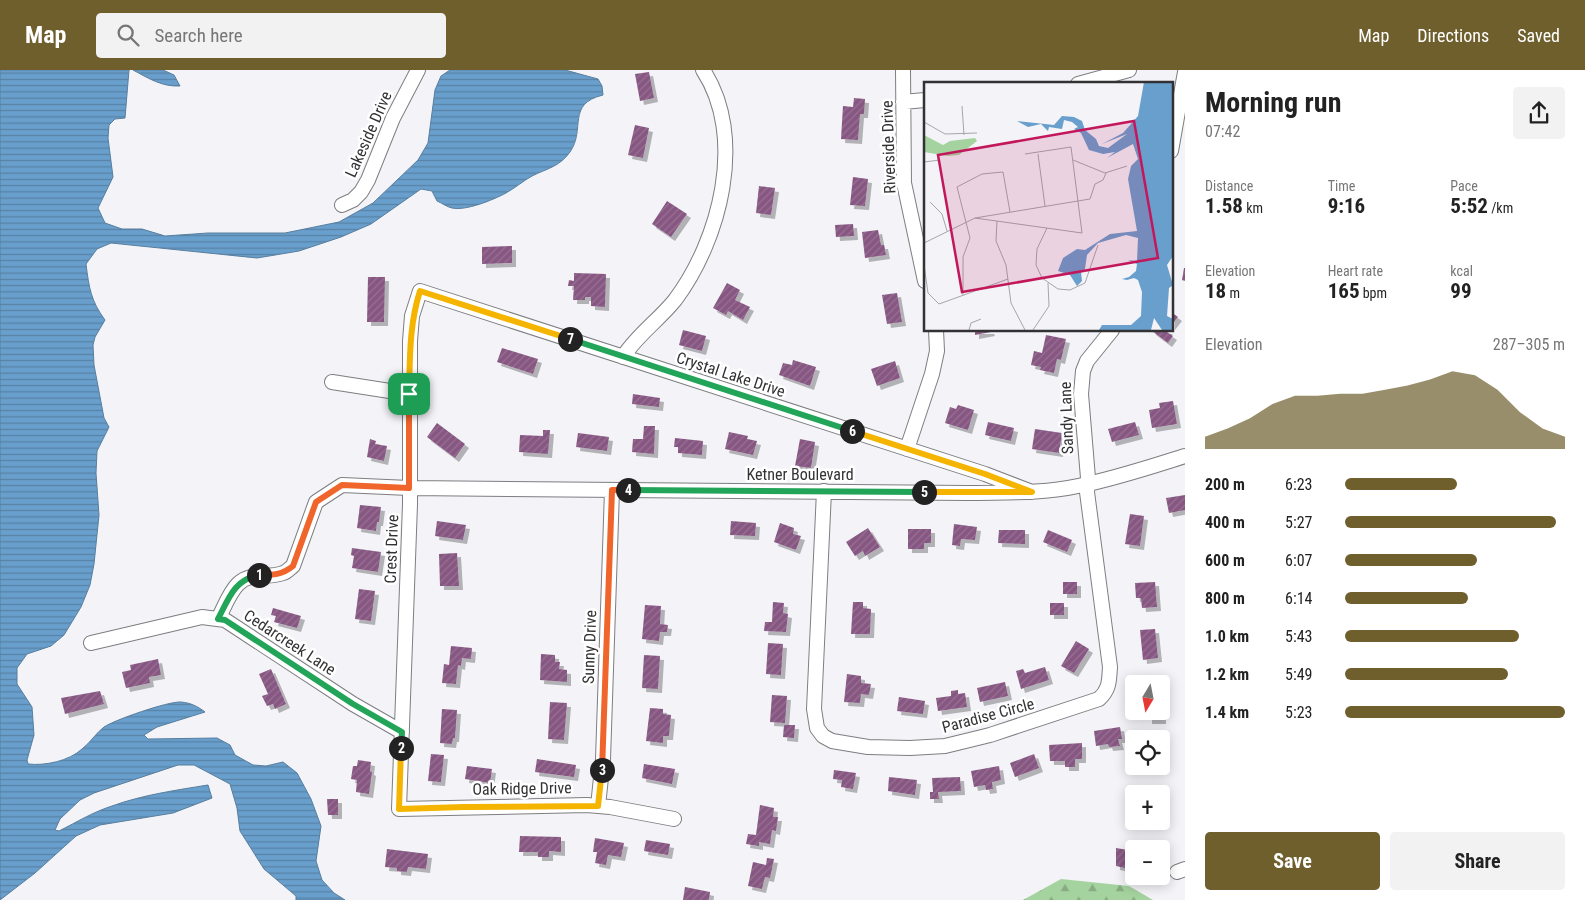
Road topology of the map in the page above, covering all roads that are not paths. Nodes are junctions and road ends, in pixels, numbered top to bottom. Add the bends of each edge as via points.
1 (418, 70) edge
2 (704, 70) edge
3 (903, 70) edge
4 (1129, 70) edge
5 (1185, 72) edge
6 (1085, 82) edge
7 (924, 100) edge
8 (903, 102) junction
9 (1172, 145) edge
10 (342, 205) dead end
11 (924, 276) edge
12 (420, 291) joint
13 (936, 331) edge
14 (1111, 331) edge
15 (623, 357) junction
16 (332, 382) dead end
17 (409, 394) junction
18 (907, 449) junction
19 (1185, 456) edge
20 (1087, 484) junction
21 (409, 488) junction
22 (612, 490) junction
23 (824, 491) junction
24 (1032, 492) junction
25 (218, 619) junction
26 (91, 643) dead end
27 (402, 732) junction
28 (598, 806) junction
29 (399, 809) joint
30 (674, 819) dead end

1 - 10 street, Lakeside Drive via 364,186 353,200
2 - 15 street via 721,106 724,121 726,152 718,210 704,248 681,291
3 - 8 street, Riverside Drive
4 - 6 street
5 - 9 street
7 - 8 street
8 - 11 street, Riverside Drive via 904,183
12 - 15 street, Crystal Lake Drive
12 - 17 street, Crest Drive via 412,316
13 - 18 street via 937,351 932,374
14 - 20 street, Sandy Lane via 1083,371 1081,394
15 - 18 street, Crystal Lake Drive
16 - 17 street
17 - 21 street, Crest Drive
18 - 24 street, Crystal Lake Drive
19 - 20 street, Ketner Boulevard
20 - 23 street, Paradise Circle via 1110,667 1109,686 1105,693 1088,704 990,736 945,746 910,748 843,744 822,736 817,728 814,709
20 - 24 street, Ketner Boulevard
21 - 22 street, Ketner Boulevard
21 - 25 street, Ketner Boulevard via 342,485 316,502 293,566 285,573 258,575 242,581
21 - 27 street, Crest Drive
22 - 23 street, Ketner Boulevard
22 - 28 street, Sunny Drive via 603,751
23 - 24 street, Ketner Boulevard
25 - 26 street, Cedarcreek Lane via 202,617
25 - 27 street, Cedarcreek Lane via 225,620 353,704
27 - 29 street, Crest Drive
28 - 29 street, Oak Ridge Drive
28 - 30 street, Oak Ridge Drive

